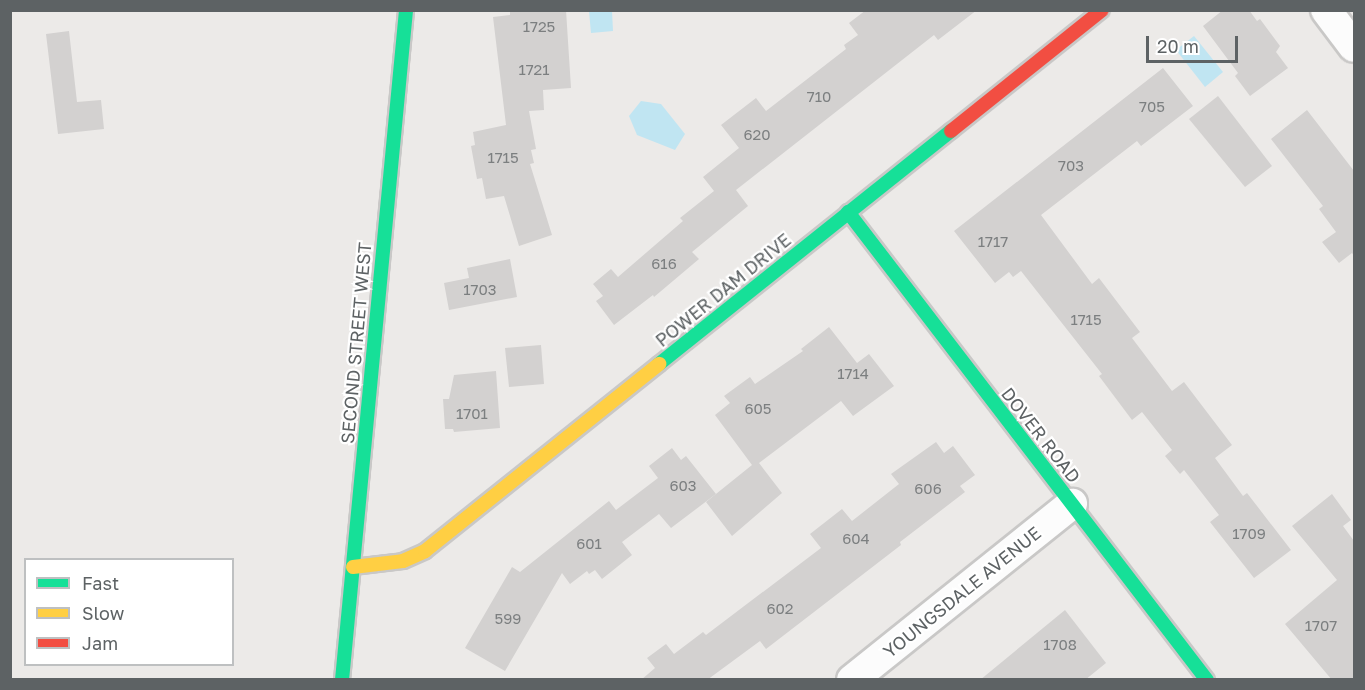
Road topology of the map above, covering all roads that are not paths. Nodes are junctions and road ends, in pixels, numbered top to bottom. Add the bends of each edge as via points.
1 (406, 10) edge
2 (1102, 10) edge
3 (1326, 10) edge
4 (1354, 46) edge
5 (848, 212) junction
6 (1072, 504) junction
7 (353, 567) junction
8 (342, 680) edge
9 (852, 680) edge
10 (1208, 680) edge

1 - 7 street, SECOND STREET WEST
2 - 5 street, POWER DAM DRIVE
3 - 4 street
5 - 6 street, DOVER ROAD
5 - 7 street, POWER DAM DRIVE via 425,551 403,561
6 - 9 street, YOUNGSDALE AVENUE
6 - 10 street, DOVER ROAD
7 - 8 street, SECOND STREET WEST

